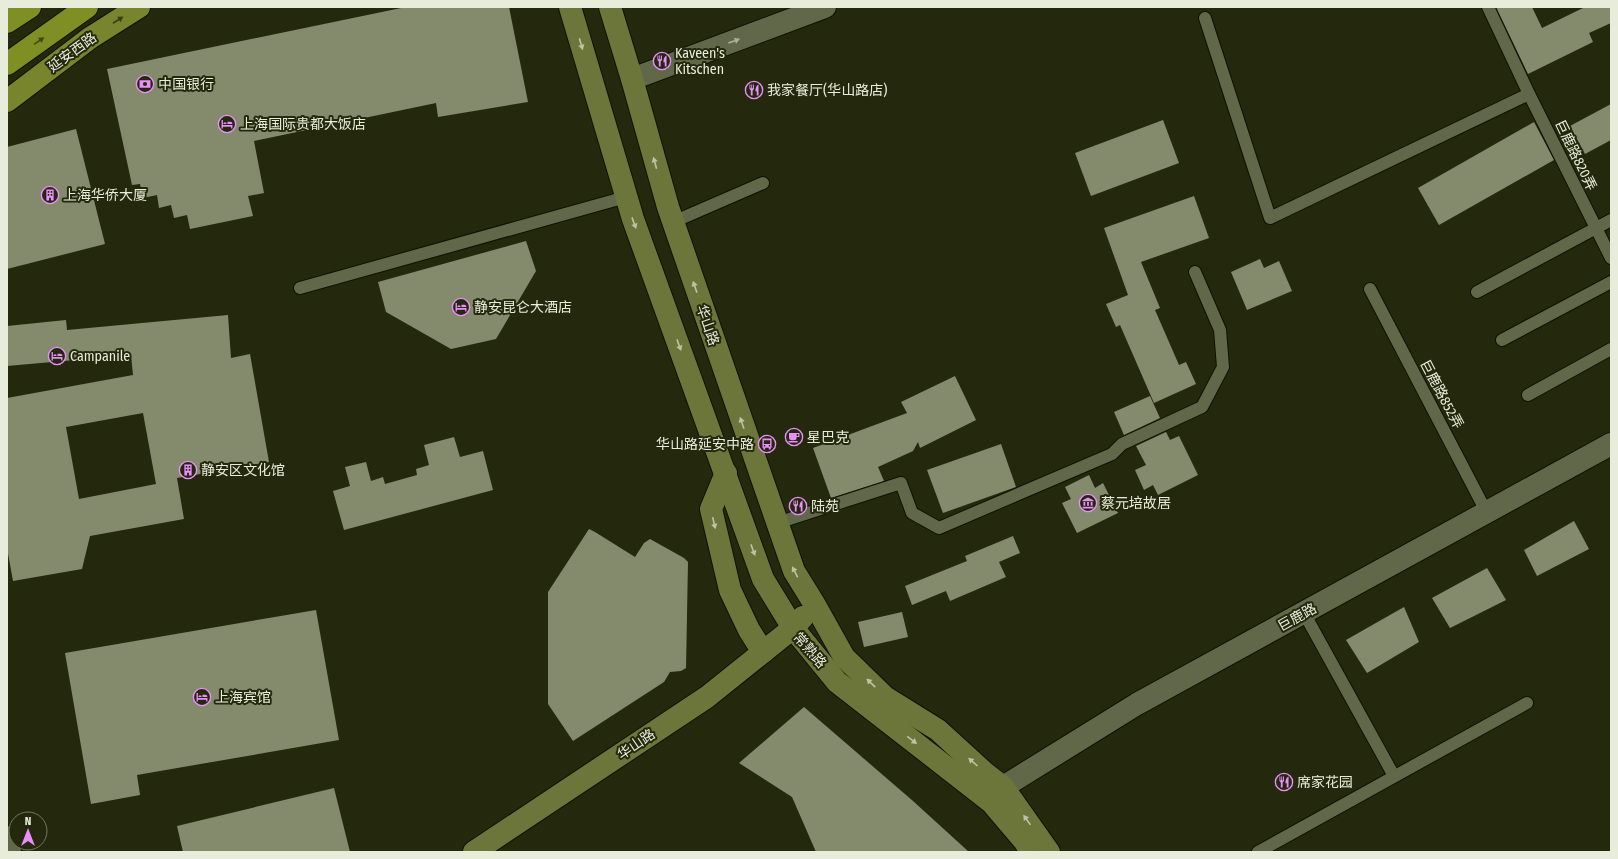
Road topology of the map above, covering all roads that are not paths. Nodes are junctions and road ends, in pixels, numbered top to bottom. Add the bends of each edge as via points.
1 (30, 7) edge
2 (87, 7) edge
3 (139, 7) edge
4 (570, 7) edge
5 (610, 7) edge
6 (826, 7) edge
7 (1488, 7) edge
8 (1205, 18) dead end
9 (7, 22) edge
10 (7, 64) edge
11 (632, 79) junction
12 (1529, 94) junction
13 (7, 101) edge
14 (763, 183) dead end
15 (626, 196) junction
16 (1611, 220) edge
17 (673, 222) junction
18 (1595, 228) junction
19 (1611, 258) edge
20 (1195, 272) dead end
21 (1611, 282) edge
22 (300, 288) dead end
23 (1370, 289) dead end
24 (1477, 292) dead end
25 (1502, 340) dead end
26 (1611, 349) edge
27 (1528, 395) dead end
28 (1611, 444) edge
29 (726, 473) junction
30 (1487, 513) junction
31 (777, 523) junction
32 (815, 605) junction
33 (1304, 613) junction
34 (792, 628) junction
35 (763, 652) junction
36 (1527, 702) dead end
37 (1394, 776) junction
38 (997, 794) junction
39 (7, 837) edge
40 (10, 852) edge
41 (474, 852) edge
42 (1018, 852) edge
43 (1031, 852) edge
44 (1049, 852) edge
45 (1258, 852) edge

1 - 9 highway
10 -> 2 highway
13 -> 3 main road, 延安西路 via 90,38
4 -> 15 main road
5 - 11 main road, 华山路
11 -> 6 street
7 - 12 lane, 巨鹿路820弄
8 - 12 lane via 1270,218
17 -> 11 main road, 华山路
12 - 18 lane, 巨鹿路820弄
14 - 17 lane
15 - 22 lane
15 -> 29 main road
16 - 18 lane
31 -> 17 main road, 华山路
18 - 19 lane, 巨鹿路820弄
18 - 24 lane
20 - 31 lane via 1220,330 1223,368 1202,407 1122,444 1112,454 939,528 912,513 901,482
21 - 25 lane
23 - 30 lane, 巨鹿路852弄
26 - 27 lane
28 - 30 street, 巨鹿路
29 -> 34 main road via 764,579
29 -> 35 main road via 711,509 730,590 749,630
30 - 33 street, 巨鹿路
32 -> 31 main road, 华山路 via 794,571
32 - 34 main road, 华山路
38 -> 32 main road, 常熟路 via 985,773 938,730 885,697 844,657
33 - 37 lane
33 - 38 street, 巨鹿路 via 1137,704
34 - 35 main road, 华山路
34 -> 38 main road, 常熟路 via 837,682
34 - 42 main road, 常熟路 via 794,651 831,694 978,811
35 - 41 main road, 华山路 via 707,697
36 - 37 lane
37 - 45 lane
38 - 43 main road, 常熟路
44 -> 38 main road, 常熟路
39 - 40 street

